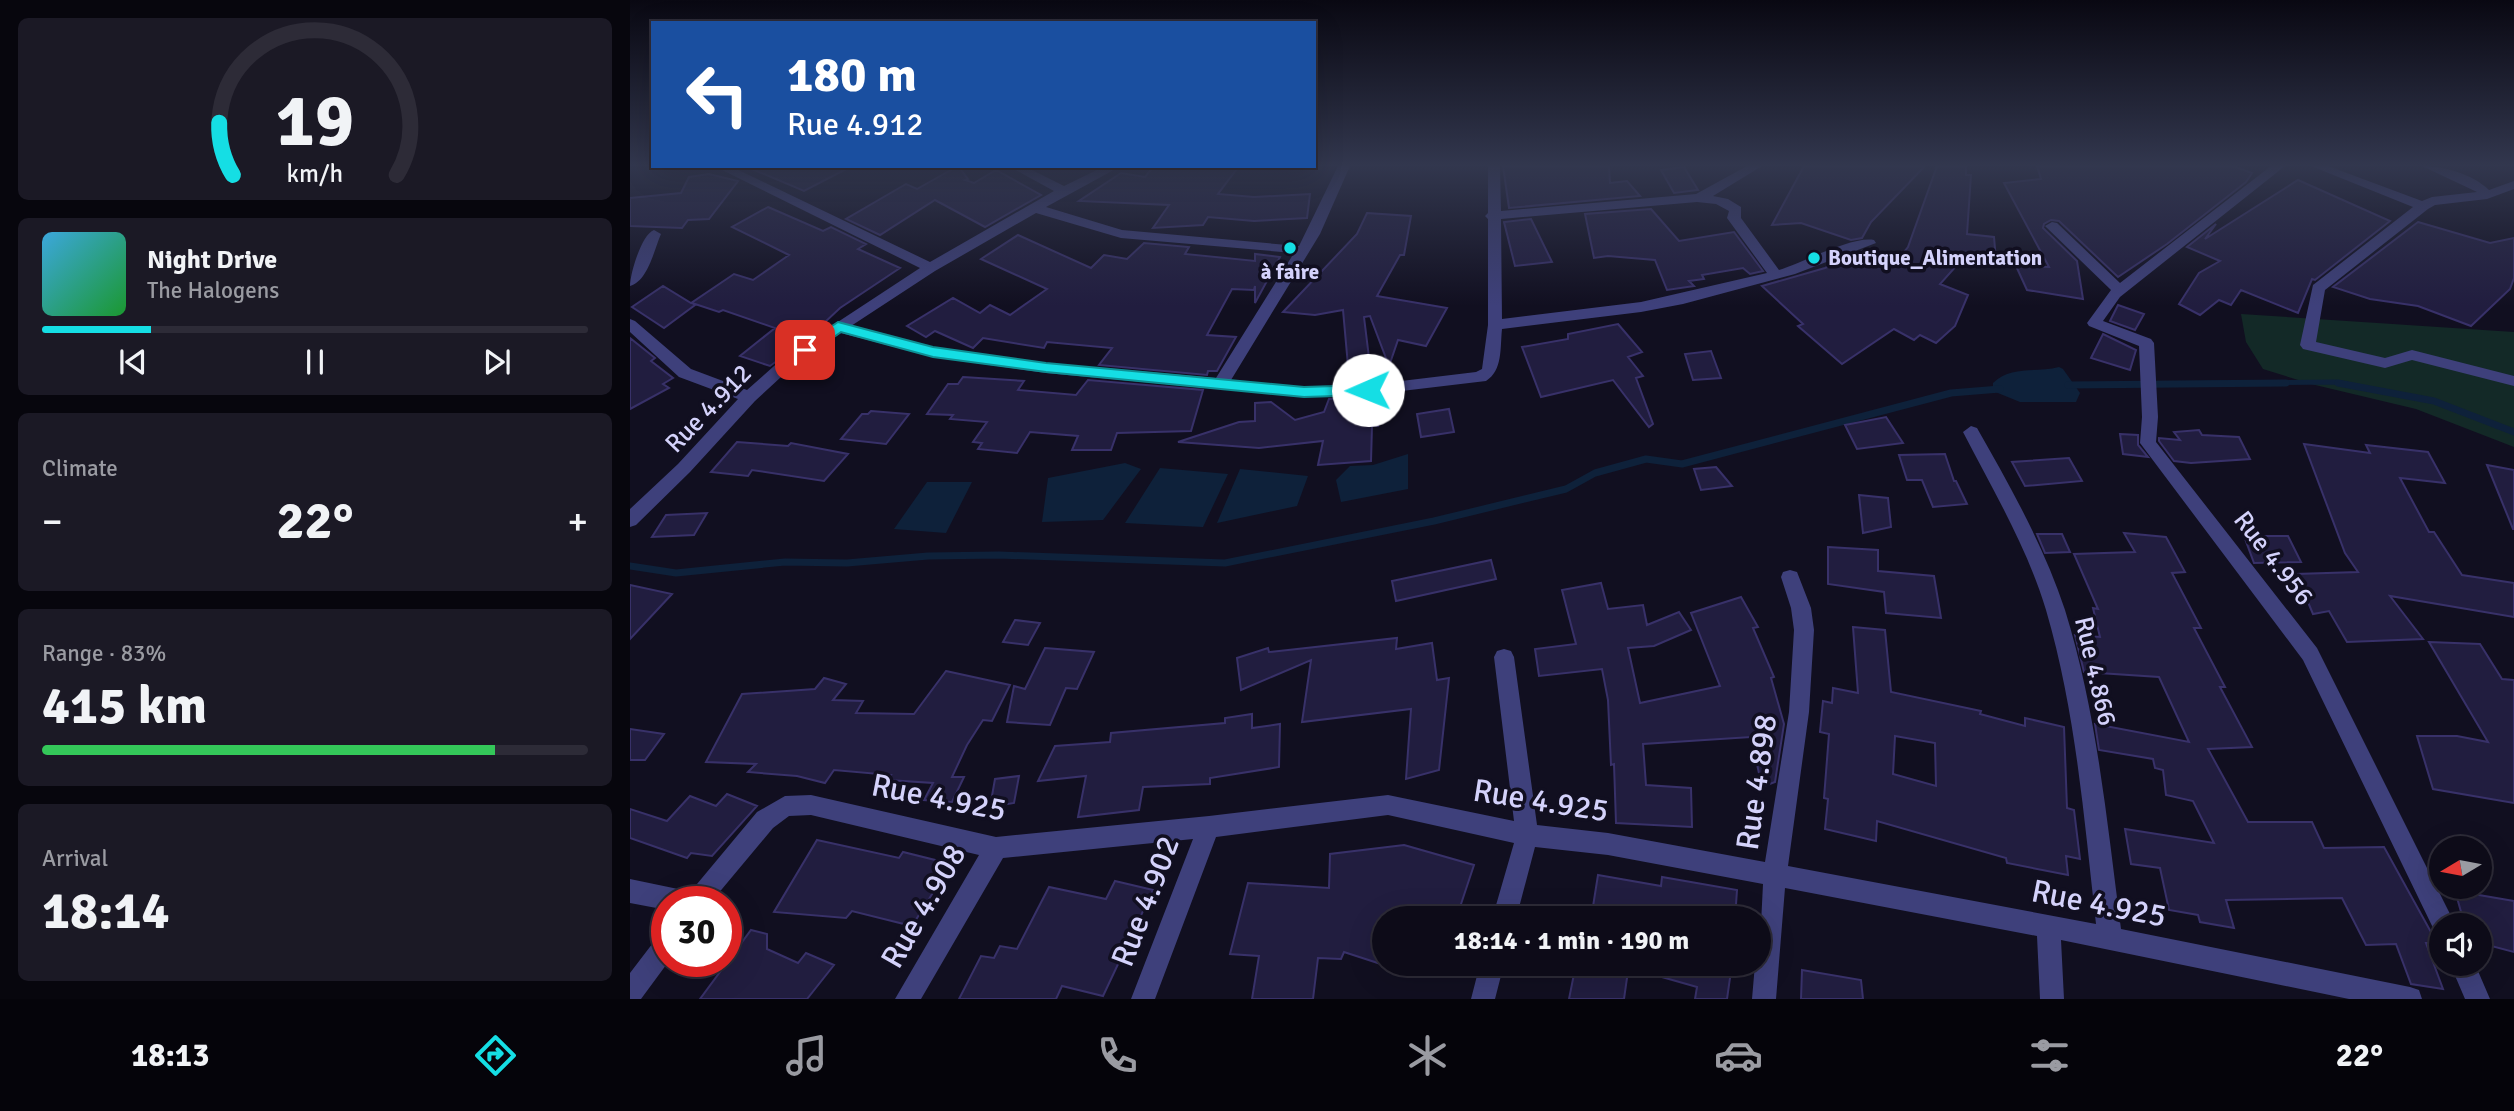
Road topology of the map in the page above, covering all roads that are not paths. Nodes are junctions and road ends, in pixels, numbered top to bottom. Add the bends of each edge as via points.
1 (816, 213) edge
2 (1027, 213) edge
3 (1050, 213) edge
4 (1321, 213) edge
5 (1492, 213) edge
6 (1531, 213) edge
7 (1735, 213) edge
8 (2220, 213) edge
9 (2415, 213) edge
10 (1492, 216) junction
11 (2052, 226) dead end
12 (654, 234) dead end
13 (1868, 243) dead end
14 (1303, 250) junction
15 (930, 268) junction
16 (1775, 274) junction
17 (630, 282) edge
18 (2120, 291) junction
19 (630, 324) edge
20 (1495, 325) junction
21 (838, 327) junction
22 (2514, 381) edge
23 (1220, 385) junction
24 (749, 397) junction
25 (1971, 432) dead end
26 (630, 520) edge
27 (1790, 577) dead end
28 (1504, 657) dead end
29 (1209, 827) junction
30 (1527, 835) junction
31 (996, 848) junction
32 (1775, 875) junction
33 (710, 886) edge
34 (630, 891) edge
35 (651, 895) edge
36 (1508, 906) edge
37 (2438, 913) edge
38 (2048, 926) junction
39 (2110, 938) junction
40 (651, 965) edge
41 (1489, 976) edge
42 (2467, 976) edge
43 (630, 993) edge
44 (907, 999) edge
45 (1143, 999) edge
46 (1482, 999) edge
47 (1764, 999) edge
48 (2052, 999) edge
49 (2410, 999) edge
50 (2478, 999) edge

1 - 15 street
2 - 15 street, Rue 4.912
3 - 14 street via 1121,234
4 - 14 street
5 - 10 street
6 - 10 street
7 - 16 street via 1734,218
8 - 18 street, Rue 4.956
9 - 22 street via 2318,288 2308,345 2385,363 2412,355
10 - 20 street
11 - 18 street
12 - 17 street
13 - 16 street
14 - 23 street
15 - 21 street, Rue 4.912
16 - 20 street via 1641,307
18 - 37 street, Rue 4.956 via 2094,323 2146,342 2148,443 2310,654
19 - 24 street via 685,373
20 - 23 street via 1491,366 1480,377 1304,392
21 - 23 street via 933,352
21 - 24 street, Rue 4.912
24 - 26 street, Rue 4.912
25 - 39 street, Rue 4.866 via 2024,530 2055,609 2084,734
27 - 32 street, Rue 4.898 via 1804,630 1800,712
28 - 30 street
29 - 30 street, Rue 4.925 via 1388,805
29 - 31 street, Rue 4.925
29 - 45 street, Rue 4.902
30 - 32 street, Rue 4.925 via 1608,844
30 - 36 street
31 - 33 street, Rue 4.925 via 811,805 785,806 765,820
31 - 44 street, Rue 4.908
32 - 38 street, Rue 4.925
32 - 47 street, Rue 4.898
34 - 35 street
38 - 39 street, Rue 4.925
38 - 48 street
39 - 49 street, Rue 4.925
40 - 43 street
41 - 46 street
42 - 50 street

